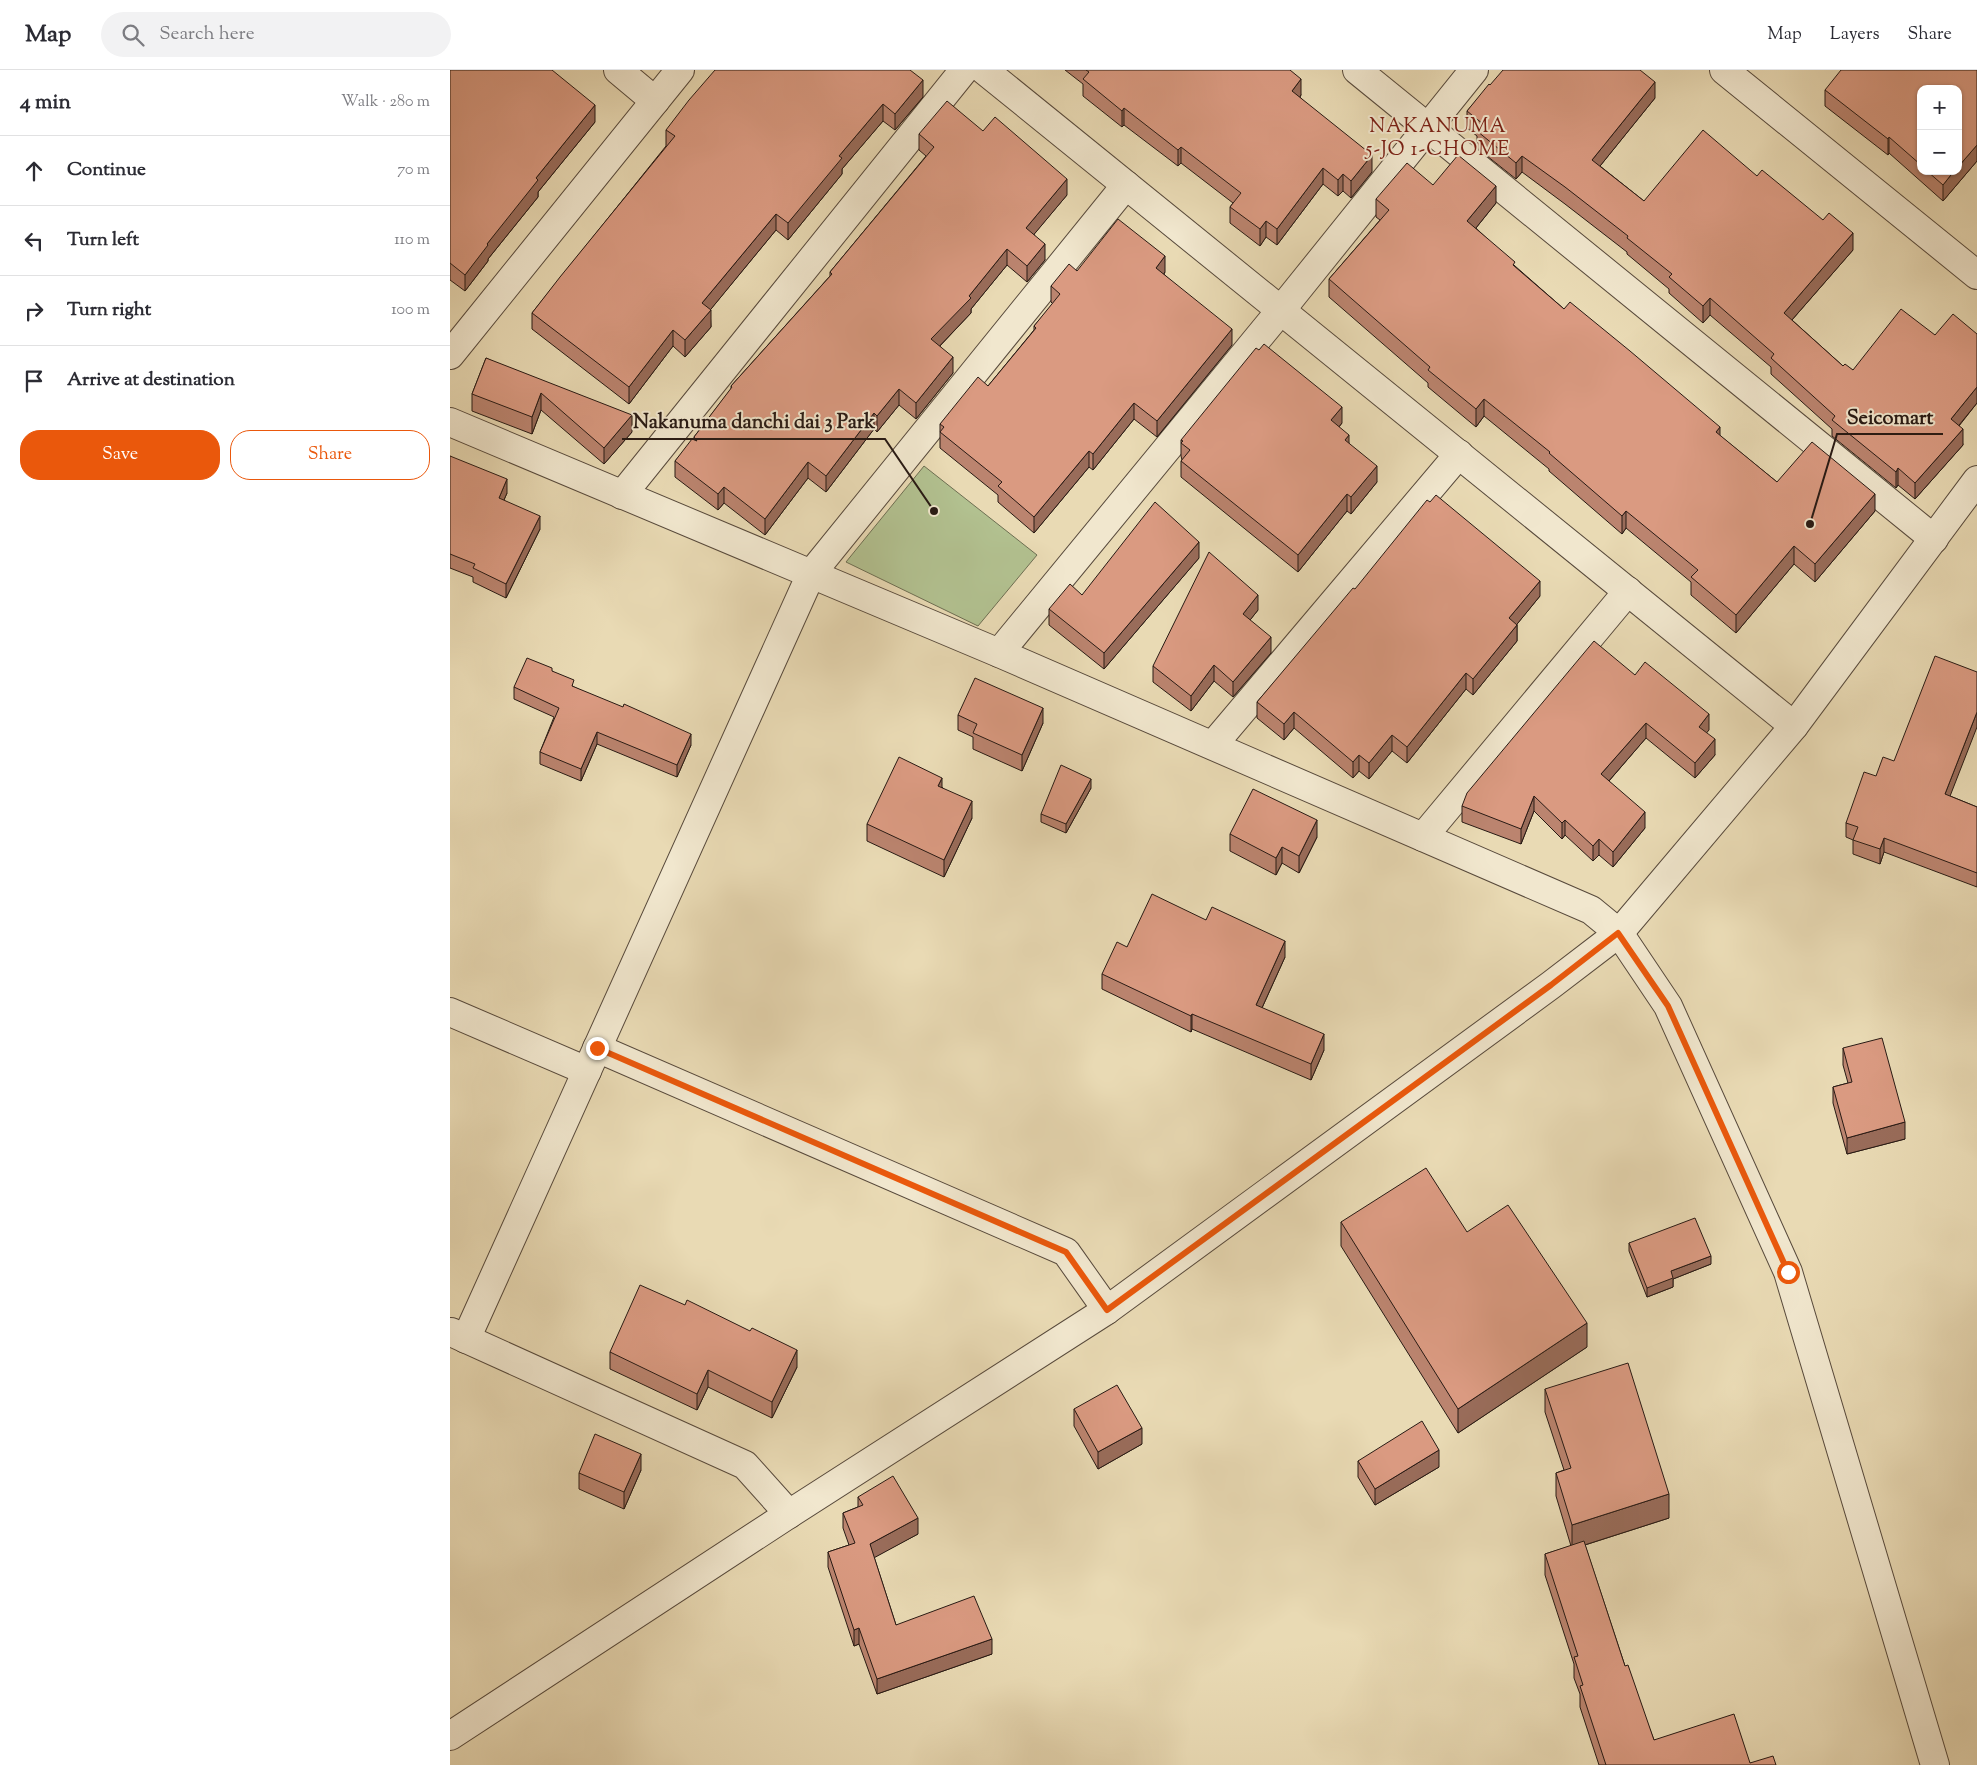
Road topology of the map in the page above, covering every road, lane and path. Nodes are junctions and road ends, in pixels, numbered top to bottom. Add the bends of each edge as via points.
1 (618, 70) edge
2 (680, 70) edge
3 (964, 70) edge
4 (984, 70) edge
5 (1357, 70) edge
6 (1474, 70) edge
7 (1724, 70) edge
8 (655, 101) junction
9 (1428, 127) junction
10 (1126, 185) junction
11 (1977, 275) edge
12 (1281, 310) junction
13 (450, 355) edge
14 (450, 422) edge
15 (1458, 454) junction
16 (1977, 480) edge
17 (622, 495) junction
18 (1934, 539) junction
19 (811, 574) junction
20 (1628, 590) junction
21 (999, 652) junction
22 (1794, 726) junction
23 (1213, 745) junction
24 (1423, 837) junction
25 (1618, 933) junction
26 (450, 1012) edge
27 (592, 1059) junction
28 (1107, 1310) junction
29 (458, 1335) edge
30 (789, 1514) junction
31 (450, 1736) edge
32 (1935, 1765) edge

1 - 8 street
2 - 8 street
3 - 17 street
4 - 10 street
5 - 9 street
6 - 9 street
7 - 11 street
8 - 13 street
9 - 12 street
9 - 18 street
10 - 12 street
10 - 19 street
12 - 15 street
12 - 21 street
14 - 17 street
15 - 20 street
15 - 23 street
16 - 18 street
17 - 19 street
18 - 22 street
19 - 21 street
19 - 27 street
20 - 22 street
20 - 24 street
21 - 23 street
22 - 25 street
23 - 24 street
24 - 25 street via 1591,910
25 - 28 street
25 - 32 street via 1668,1006 1788,1272
26 - 27 street
27 - 28 street via 1066,1252
27 - 29 street
28 - 30 street
29 - 30 street via 745,1465
30 - 31 street

